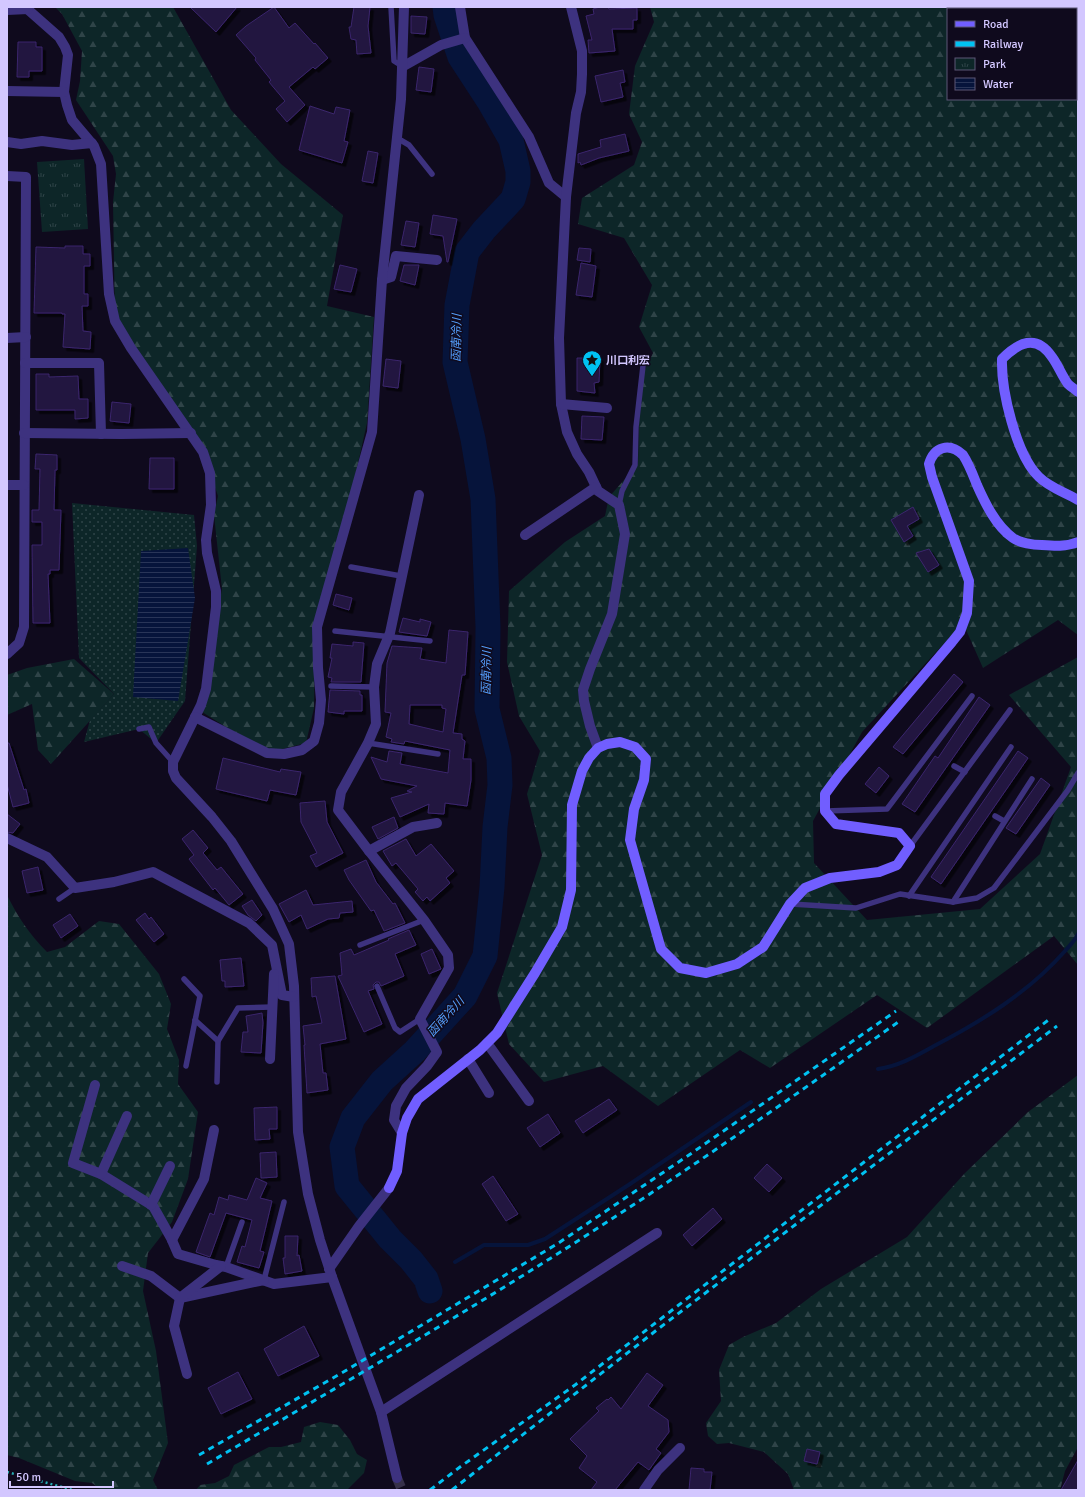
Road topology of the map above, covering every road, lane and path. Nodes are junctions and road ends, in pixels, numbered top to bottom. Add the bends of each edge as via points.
1 (391, 7) edge
2 (404, 7) edge
3 (460, 7) edge
4 (571, 7) edge
5 (26, 8) edge
6 (7, 10) edge
7 (465, 38) junction
8 (402, 67) junction
9 (7, 91) edge
10 (64, 92) junction
11 (397, 138) junction
12 (7, 142) edge
13 (92, 143) junction
14 (432, 174) dead end
15 (7, 176) edge
16 (566, 197) junction
17 (437, 260) dead end
18 (382, 280) junction
19 (26, 337) junction
20 (7, 338) edge
21 (644, 357) dead end
22 (25, 363) junction
23 (1078, 392) edge
24 (561, 404) junction
25 (607, 408) dead end
26 (24, 433) junction
27 (191, 433) junction
28 (101, 434) junction
29 (7, 485) edge
30 (24, 486) junction
31 (596, 487) junction
32 (419, 495) dead end
33 (1078, 500) edge
34 (618, 505) junction
35 (524, 535) dead end
36 (1078, 542) edge
37 (351, 567) dead end
38 (401, 576) junction
39 (335, 631) dead end
40 (388, 637) junction
41 (430, 641) dead end
42 (7, 654) edge
43 (331, 686) dead end
44 (374, 687) junction
45 (972, 696) dead end
46 (1010, 710) dead end
47 (195, 717) junction
48 (139, 729) dead end
49 (368, 743) junction
50 (1011, 747) dead end
51 (598, 748) junction
52 (438, 754) dead end
53 (173, 762) junction
54 (954, 766) dead end
55 (965, 772) junction
56 (1078, 773) edge
57 (1032, 779) dead end
58 (825, 811) junction
59 (995, 816) dead end
60 (1004, 821) junction
61 (437, 823) dead end
62 (7, 838) edge
63 (910, 846) junction
64 (368, 851) junction
65 (75, 888) junction
66 (909, 896) junction
67 (60, 899) dead end
68 (953, 902) junction
69 (790, 904) junction
70 (424, 920) junction
71 (360, 945) dead end
72 (274, 956) junction
73 (184, 979) dead end
74 (377, 986) dead end
75 (294, 997) junction
76 (272, 1007) junction
77 (420, 1019) junction
78 (195, 1020) junction
79 (218, 1041) junction
80 (486, 1043) junction
81 (270, 1059) dead end
82 (468, 1059) junction
83 (186, 1066) dead end
84 (217, 1082) dead end
85 (95, 1086) dead end
86 (489, 1093) dead end
87 (528, 1101) dead end
88 (127, 1116) dead end
89 (214, 1130) dead end
90 (402, 1133) junction
91 (170, 1166) dead end
92 (101, 1174) junction
93 (284, 1202) dead end
94 (151, 1205) junction
95 (242, 1222) dead end
96 (657, 1233) dead end
97 (172, 1240) junction
98 (122, 1266) dead end
99 (224, 1266) junction
100 (331, 1273) junction
101 (264, 1280) junction
102 (180, 1298) junction
103 (187, 1374) dead end
104 (381, 1412) junction
105 (680, 1448) dead end
106 (7, 1472) edge
107 (397, 1478) tunnel mouth
108 (73, 1490) edge
109 (644, 1490) edge

1 - 8 lane via 394,61
2 - 8 street
3 - 7 street
4 - 16 street via 582,51 582,74
5 - 6 street
5 - 10 street via 59,37 65,47 68,55
7 - 8 street via 441,45
7 - 16 street via 530,137 549,183
8 - 11 street
9 - 10 street
10 - 13 street via 72,120
11 - 14 lane via 409,145
11 - 18 street
12 - 13 street via 21,144 42,141 72,145
13 - 27 street via 101,164 108,294 115,321
15 - 19 street via 26,177
16 - 24 street via 559,338
17 - 18 street via 396,256 391,277
18 - 47 street via 372,432 317,627 320,700 319,723 314,741 302,750 284,754 267,753
19 - 20 street
19 - 22 street
21 - 34 lane via 636,427 635,465
22 - 26 street
22 - 28 street via 98,363
23 - 33 street via 1068,384 1051,355 1039,345 1031,342 1021,344 1002,359 1005,394 1019,444 1028,464 1052,487
24 - 25 street
24 - 31 street via 567,432
26 - 28 street
26 - 30 street
27 - 28 street
27 - 47 street via 203,452 210,473 212,505 206,540 216,592 206,689
29 - 30 street
30 - 42 street via 24,627 18,643
31 - 34 street
31 - 35 street
32 - 38 street
34 - 51 street via 625,534 612,614 583,690 590,726
36 - 58 street via 1057,546 1038,545 1012,538 991,513 963,455 958,450 946,447 934,452 929,464 932,477 969,581 967,614 960,632 825,794
37 - 38 lane
38 - 40 street
39 - 40 lane
40 - 41 lane
40 - 44 street via 377,664
43 - 44 lane
44 - 49 street via 376,724
45 - 58 lane via 887,808
46 - 55 lane
47 - 53 street
48 - 53 lane via 149,727 156,743
49 - 52 lane
49 - 64 street via 341,792 338,810
50 - 66 lane
51 - 69 street via 620,742 635,747 646,759 644,780 634,809 630,840 660,949 680,968 706,973 737,964 763,947
51 - 80 street via 582,771 572,805 571,890 562,927 510,1014 497,1033
53 - 75 street via 176,778 231,841 273,909 289,944
54 - 55 lane
55 - 63 lane
56 - 68 lane via 994,888 977,898
57 - 60 lane
58 - 63 street via 836,824 900,833
59 - 60 lane
60 - 68 lane
61 - 64 street via 413,827
62 - 65 street via 47,857
63 - 69 street via 898,864 879,872 830,878 805,888
64 - 70 street
65 - 67 lane
65 - 72 street via 153,872 249,923 272,945
66 - 68 lane
66 - 69 lane via 900,894 856,908
70 - 71 lane
70 - 77 street via 448,955 449,968
72 - 75 street via 282,994
72 - 76 street
73 - 78 lane via 200,996
74 - 77 lane via 395,1028 400,1032
75 - 100 street via 298,1132 308,1194
76 - 79 lane via 238,1008
76 - 81 street
77 - 90 street via 437,1052 406,1088 396,1106 394,1120
78 - 79 lane
78 - 83 lane
79 - 84 lane
80 - 82 street
80 - 87 street
82 - 86 street
82 - 90 street via 418,1099
85 - 92 street via 73,1163
88 - 92 street
89 - 97 street via 204,1179
90 - 100 street via 397,1171 389,1188 359,1226
91 - 94 street
92 - 94 street
93 - 101 lane
94 - 97 street
95 - 99 lane
96 - 104 street
97 - 99 street via 178,1254
98 - 102 street via 151,1276
99 - 101 street
99 - 102 street
100 - 101 street via 274,1284
100 - 104 street
101 - 102 street
102 - 103 street via 174,1326
104 - 107 street
105 - 109 street via 658,1470
106 - 108 path

